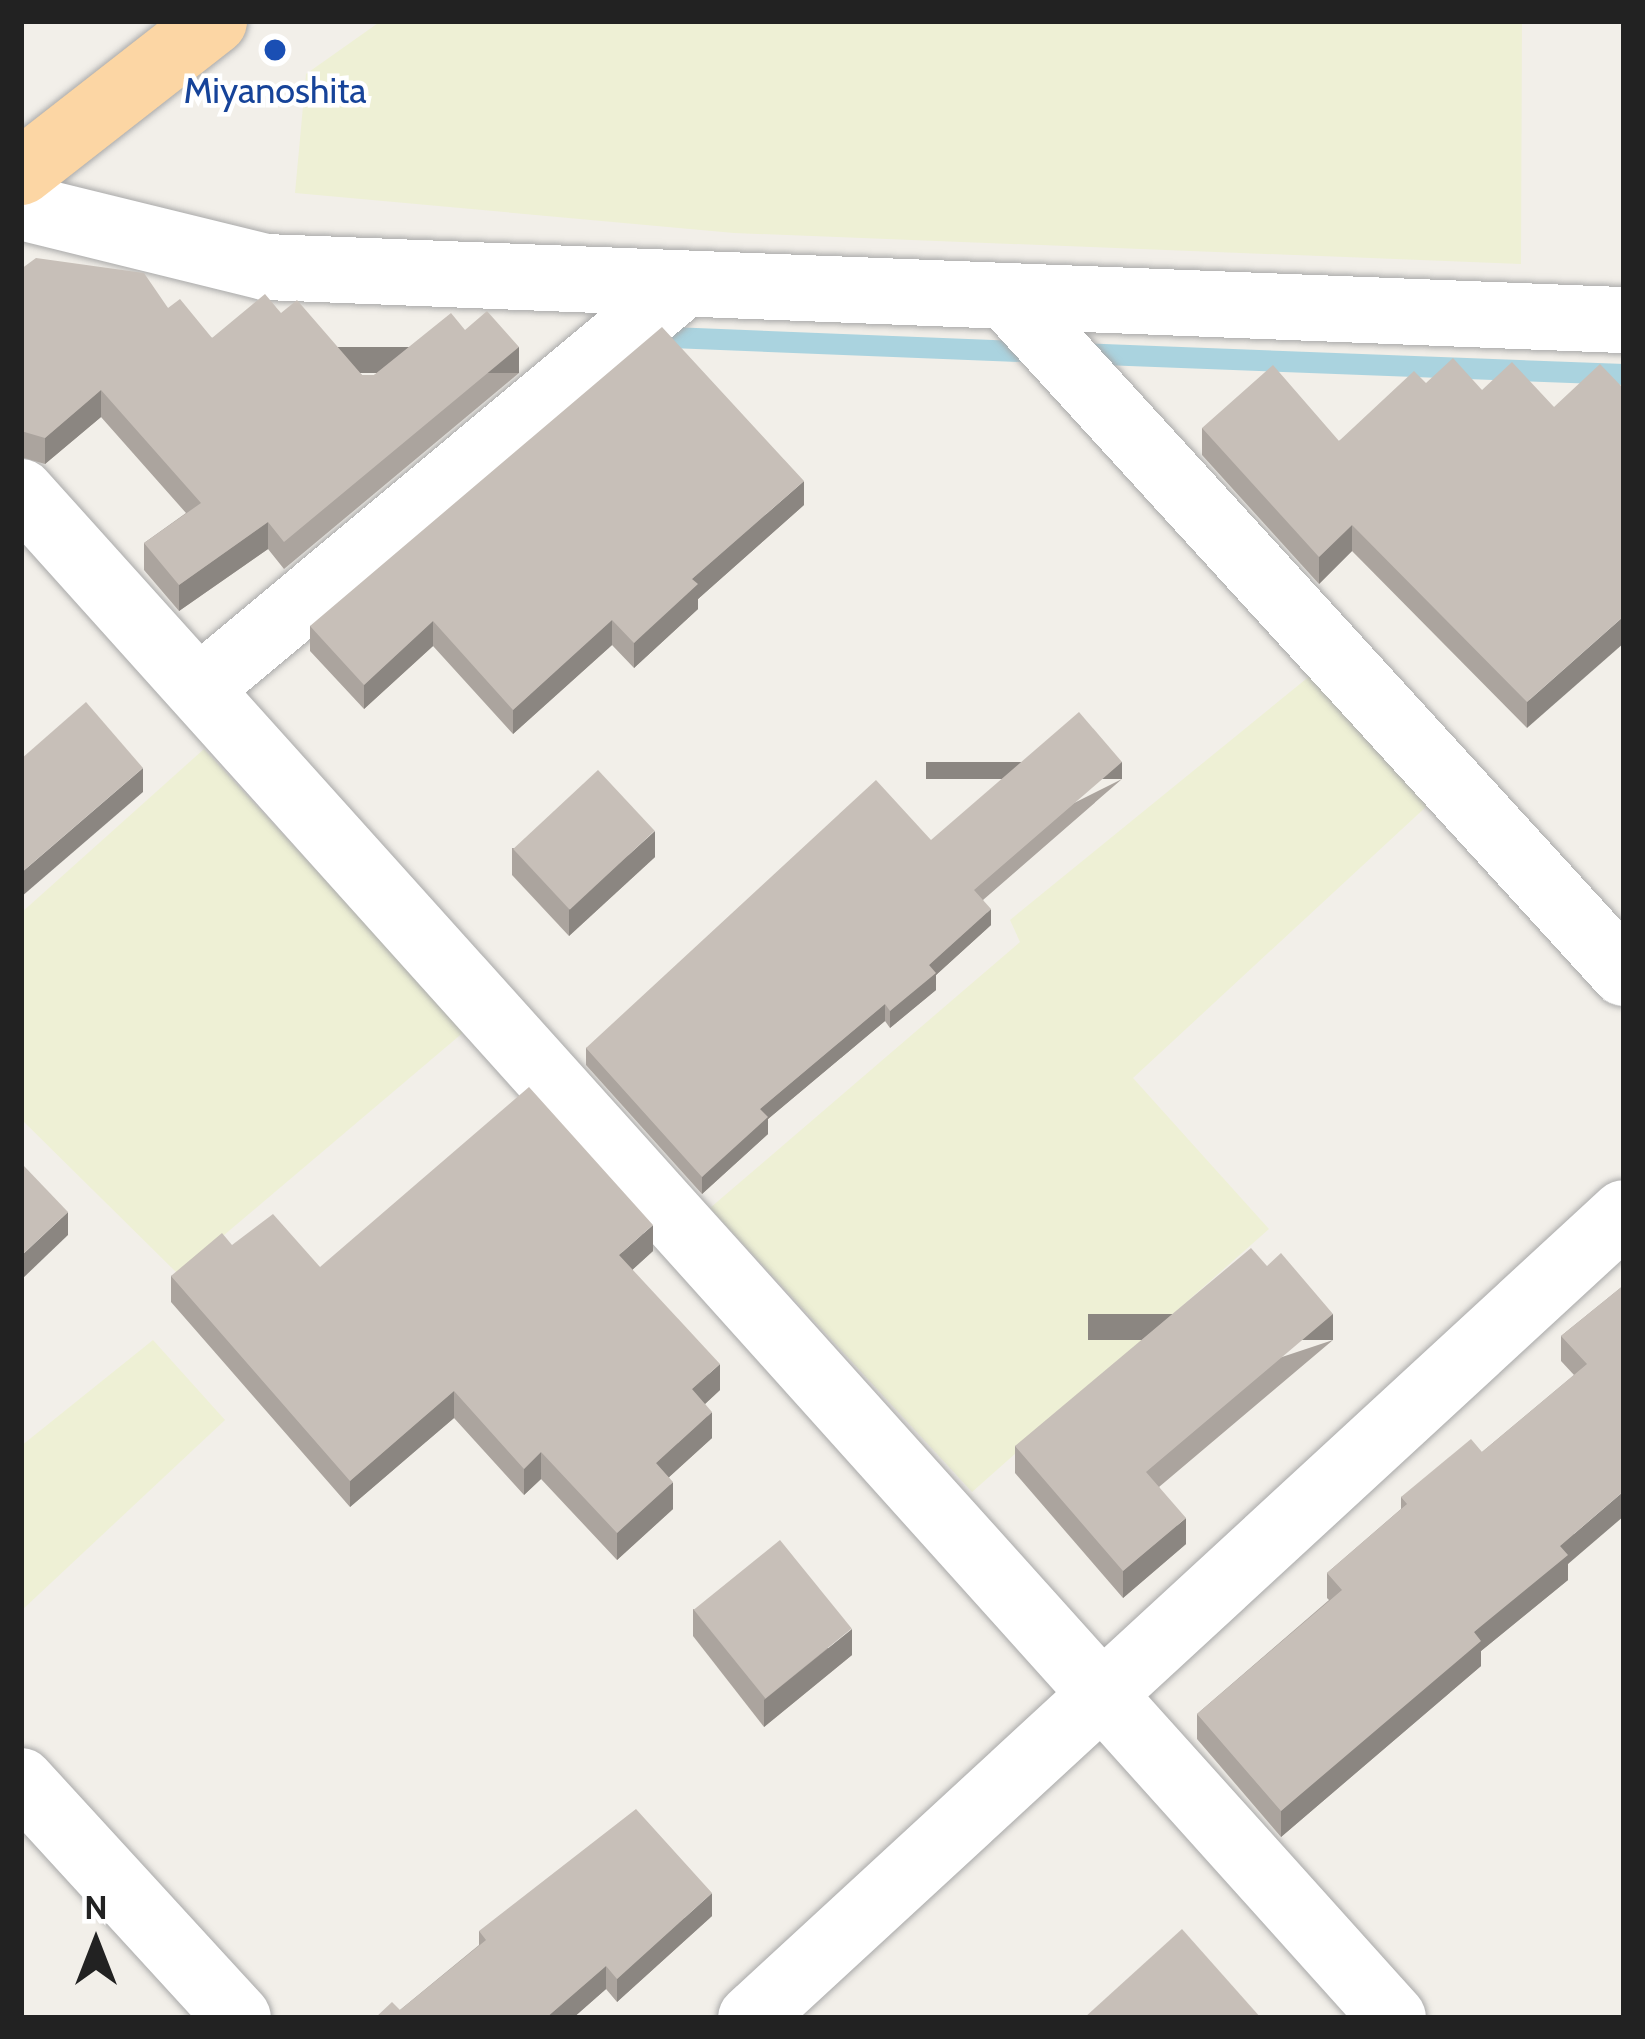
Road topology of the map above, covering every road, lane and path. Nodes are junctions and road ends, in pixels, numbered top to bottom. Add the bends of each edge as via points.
1 (214, 21) edge
2 (21, 172) edge
3 (21, 207) edge
4 (684, 284) junction
5 (1014, 303) junction
6 (1624, 320) edge
7 (21, 492) edge
8 (201, 687) junction
9 (1624, 973) edge
10 (1624, 1213) edge
11 (1105, 1694) junction
12 (21, 1781) edge
13 (238, 2018) edge
14 (752, 2018) edge
15 (1393, 2018) edge

1 - 2 main road
3 - 4 street via 266,267
4 - 5 street
4 - 8 street
5 - 6 street
5 - 9 street
7 - 8 street
8 - 11 street
10 - 11 street
11 - 14 street
11 - 15 street
12 - 13 street

